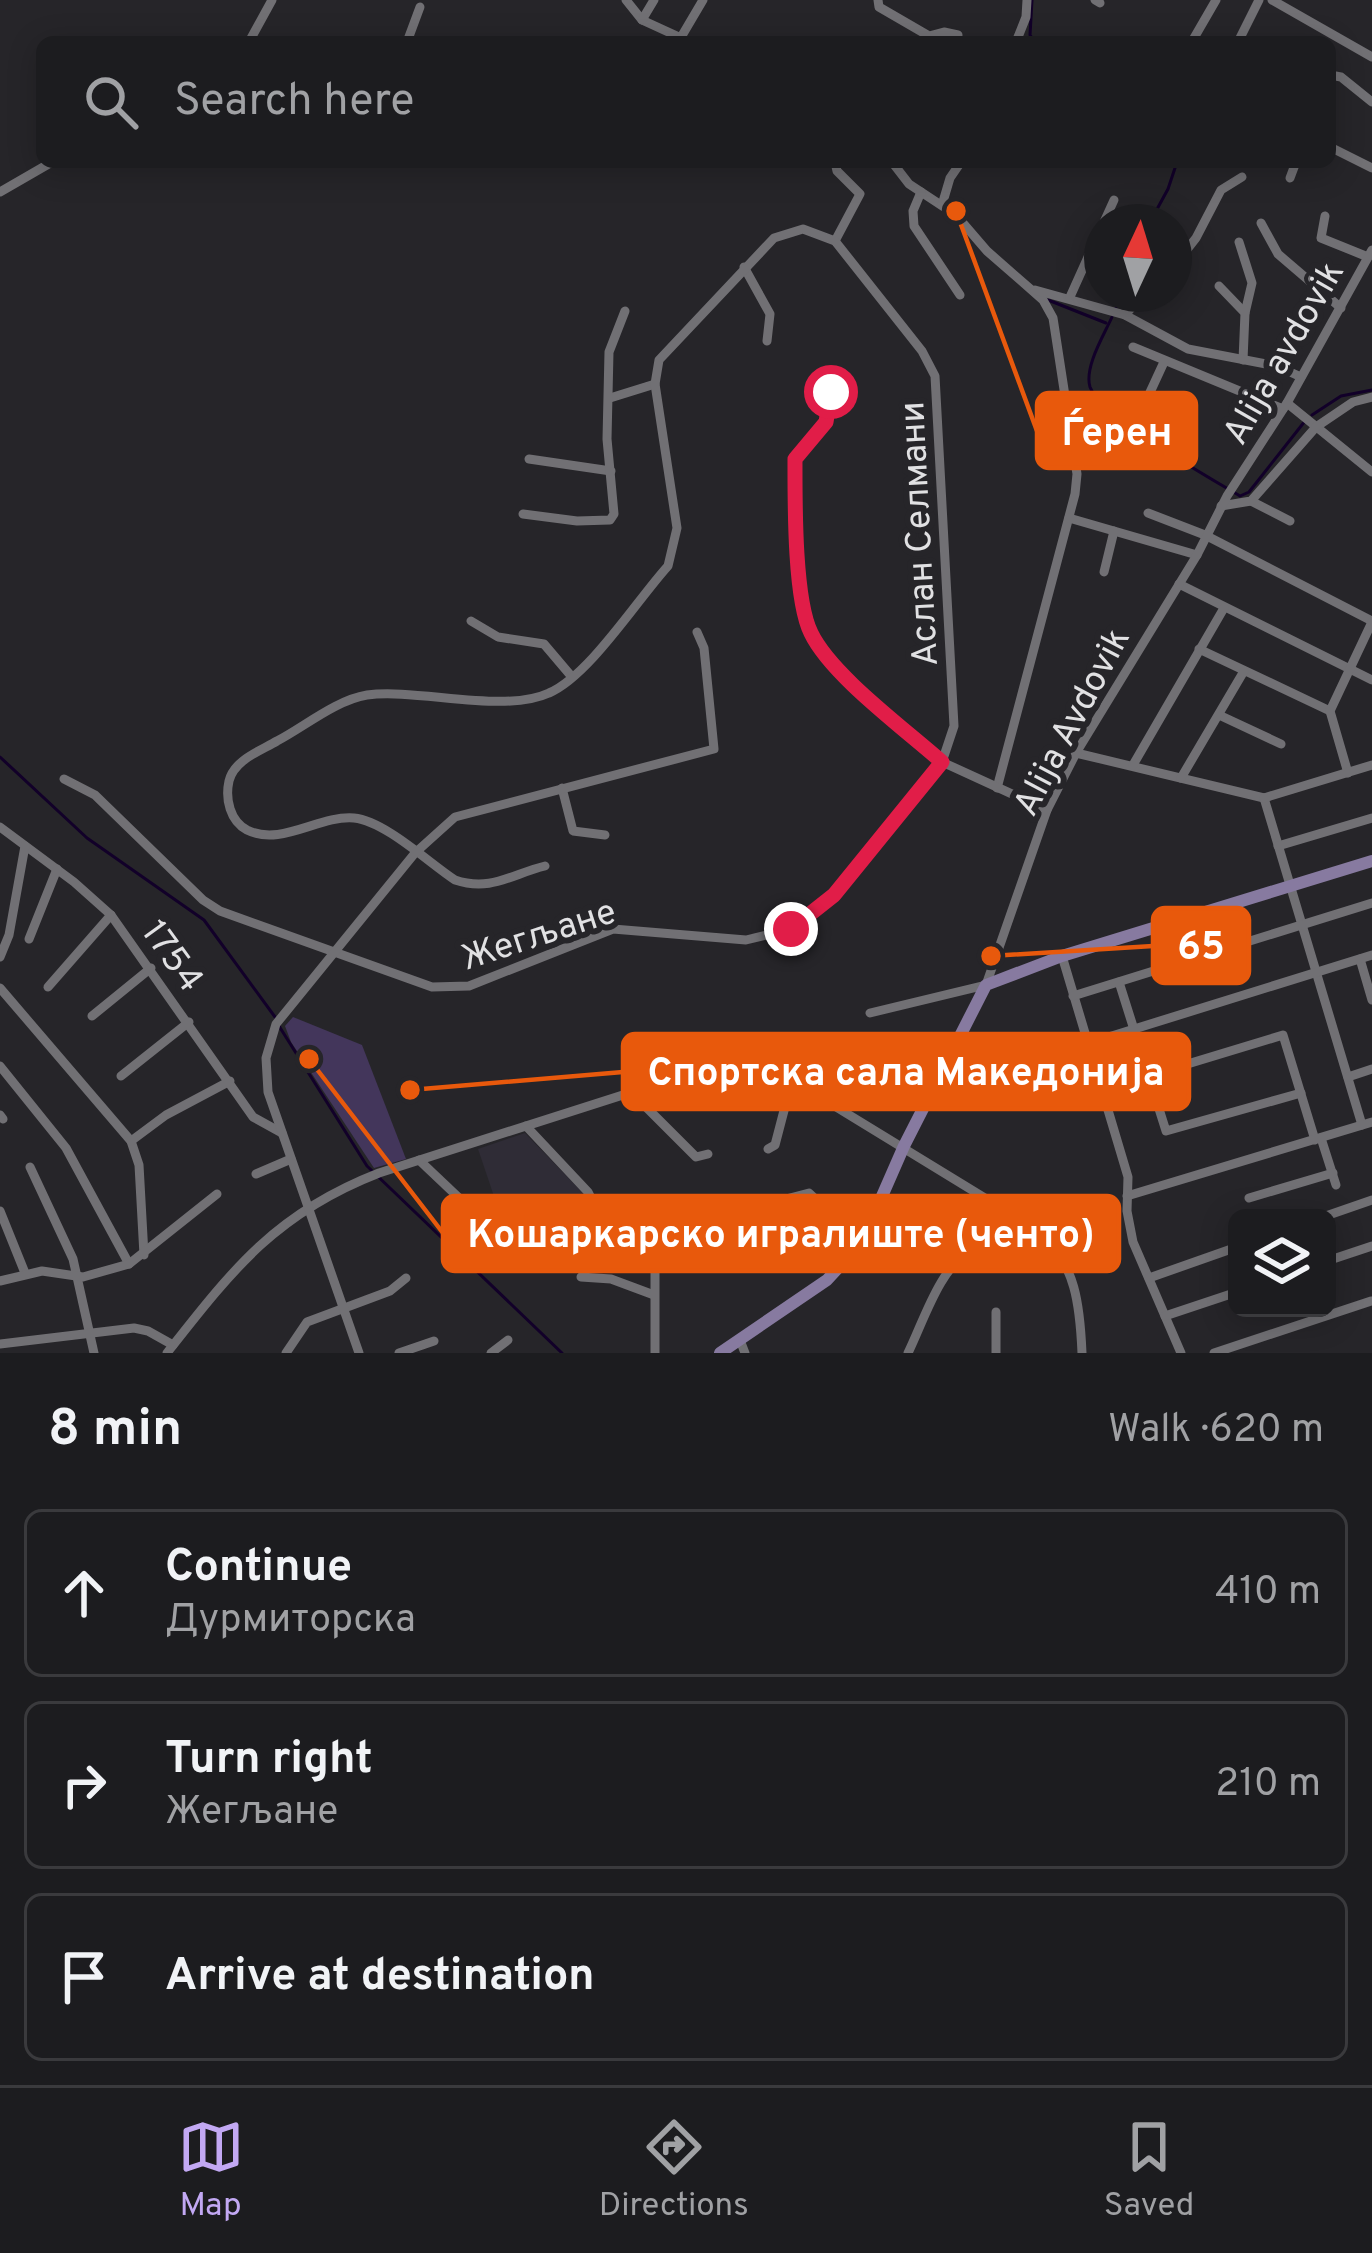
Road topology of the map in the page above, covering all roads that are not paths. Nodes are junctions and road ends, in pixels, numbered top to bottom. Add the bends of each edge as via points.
1 (272, 0) edge
2 (626, 0) edge
3 (653, 0) edge
4 (703, 0) edge
5 (878, 0) edge
6 (1027, 0) edge
7 (1216, 0) edge
8 (1259, 0) edge
9 (1272, 0) edge
10 (420, 7) dead end
11 (642, 20) junction
12 (958, 34) dead end
13 (252, 36) edge
14 (408, 36) edge
15 (676, 36) edge
16 (687, 36) edge
17 (1018, 36) edge
18 (1195, 36) edge
19 (1241, 36) edge
20 (1335, 36) edge
21 (1336, 36) edge
22 (1372, 57) edge
23 (1336, 79) edge
24 (1372, 102) edge
25 (1336, 150) edge
26 (42, 168) edge
27 (836, 168) edge
28 (898, 168) edge
29 (958, 168) edge
30 (1294, 168) edge
31 (1372, 169) edge
32 (1242, 178) dead end
33 (1290, 178) dead end
34 (0, 192) edge
35 (921, 192) junction
36 (943, 200) junction
37 (1114, 200) dead end
38 (1112, 204) edge
39 (1325, 216) dead end
40 (1261, 223) dead end
41 (835, 242) junction
42 (1239, 242) dead end
43 (1192, 243) edge
44 (1370, 253) edge
45 (1084, 266) edge
46 (744, 267) junction
47 (1366, 274) edge
48 (1220, 286) dead end
49 (1033, 290) junction
50 (960, 296) dead end
51 (1070, 297) junction
52 (1341, 308) junction
53 (625, 311) dead end
54 (1245, 313) junction
55 (1122, 314) joint
56 (767, 341) dead end
57 (1133, 347) dead end
58 (1243, 360) junction
59 (1164, 362) junction
60 (1300, 377) junction
61 (656, 384) junction
62 (831, 392) dead end
63 (1372, 397) edge
64 (610, 398) junction
65 (1285, 406) junction
66 (1140, 414) dead end
67 (1313, 425) junction
68 (1262, 453) junction
69 (529, 459) dead end
70 (1281, 465) junction
71 (611, 471) junction
72 (1372, 472) edge
73 (1224, 501) junction
74 (1251, 501) junction
75 (1148, 513) dead end
76 (523, 514) dead end
77 (1069, 518) junction
78 (1290, 521) dead end
79 (1114, 531) junction
80 (1205, 536) junction
81 (1197, 555) junction
82 (1104, 572) dead end
83 (1179, 584) junction
84 (1223, 608) junction
85 (471, 621) dead end
86 (1372, 622) edge
87 (698, 632) dead end
88 (1199, 649) junction
89 (1347, 668) junction
90 (1244, 671) junction
91 (572, 677) junction
92 (1372, 680) edge
93 (1330, 711) junction
94 (1219, 715) junction
95 (1281, 744) dead end
96 (1076, 753) junction
97 (942, 762) junction
98 (1133, 765) junction
99 (1372, 765) edge
100 (1348, 773) junction
101 (1181, 778) junction
102 (64, 779) dead end
103 (562, 788) junction
104 (997, 788) junction
105 (1264, 798) junction
106 (1047, 810) junction
107 (1372, 818) edge
108 (5, 830) edge
109 (605, 835) dead end
110 (0, 846) edge
111 (25, 846) junction
112 (1278, 846) junction
113 (416, 853) junction
114 (1372, 861) edge
115 (545, 866) dead end
116 (57, 869) junction
117 (1289, 887) junction
118 (1372, 903) edge
119 (111, 915) junction
120 (1302, 925) junction
121 (29, 939) dead end
122 (333, 953) junction
123 (1372, 955) edge
124 (0, 956) edge
125 (1062, 956) junction
126 (1360, 959) junction
127 (151, 968) junction
128 (1318, 972) junction
129 (1119, 982) junction
130 (986, 985) junction
131 (48, 987) dead end
132 (0, 988) edge
133 (1073, 995) junction
134 (1372, 1000) edge
135 (870, 1013) dead end
136 (92, 1016) dead end
137 (189, 1022) junction
138 (1133, 1030) junction
139 (1088, 1043) junction
140 (1054, 1054) dead end
141 (0, 1066) edge
142 (1372, 1070) edge
143 (121, 1076) dead end
144 (1148, 1076) junction
145 (1348, 1076) junction
146 (792, 1080) junction
147 (230, 1081) junction
148 (630, 1091) junction
149 (1301, 1093) junction
150 (1367, 1124) edge
151 (526, 1126) junction
152 (282, 1132) junction
153 (1318, 1139) junction
154 (131, 1141) junction
155 (904, 1146) junction
156 (768, 1149) dead end
157 (708, 1154) dead end
158 (291, 1159) junction
159 (419, 1160) junction
160 (30, 1167) dead end
161 (256, 1174) dead end
162 (217, 1195) dead end
163 (1127, 1196) junction
164 (1249, 1198) dead end
165 (1372, 1200) edge
166 (308, 1207) junction
167 (0, 1211) edge
168 (1336, 1212) edge
169 (724, 1216) dead end
170 (602, 1220) dead end
171 (1025, 1220) junction
172 (495, 1232) dead end
173 (862, 1242) junction
174 (687, 1244) dead end
175 (1372, 1246) edge
176 (1228, 1250) edge
177 (144, 1255) junction
178 (1336, 1258) edge
179 (129, 1264) junction
180 (25, 1273) junction
181 (78, 1277) junction
182 (581, 1277) dead end
183 (406, 1278) dead end
184 (1149, 1278) junction
185 (0, 1280) edge
186 (654, 1295) junction
187 (1228, 1295) edge
188 (1371, 1301) edge
189 (344, 1309) junction
190 (996, 1312) dead end
191 (1165, 1316) junction
192 (88, 1332) junction
193 (434, 1340) dead end
194 (508, 1340) dead end
195 (0, 1344) edge
196 (742, 1347) edge
197 (170, 1349) edge
198 (94, 1353) edge
199 (286, 1353) edge
200 (358, 1353) edge
201 (400, 1353) edge
202 (491, 1353) edge
203 (655, 1353) edge
204 (720, 1353) edge
205 (908, 1353) edge
206 (996, 1353) edge
207 (1082, 1353) edge
208 (1181, 1353) edge
209 (1214, 1353) edge

1 - 13 street
2 - 11 street
3 - 11 street
4 - 16 street
5 - 12 street via 928,36
6 - 17 street
7 - 18 street
8 - 19 street
9 - 20 street
10 - 14 street
11 - 15 street
21 - 22 street
23 - 24 street
25 - 31 street
26 - 34 street
27 - 41 street via 860,194
28 - 35 street
29 - 36 street
30 - 33 street
32 - 43 street via 1221,190
35 - 36 street
35 - 50 street via 914,226
36 - 49 street
37 - 38 street
39 - 44 street via 1321,238
40 - 52 street via 1277,254
41 - 46 street via 786,231
41 - 97 street, Аслан Селмани via 935,376 954,726
42 - 54 street via 1252,283
44 - 47 street, Alija avdovik
45 - 51 street
46 - 56 street via 770,314
46 - 61 street via 664,351
47 - 52 street, Alija avdovik
48 - 54 street
49 - 51 street
49 - 77 street via 1053,318 1077,474
51 - 55 street
52 - 60 street, Alija avdovik
53 - 64 street via 609,352
54 - 58 street
55 - 58 street via 1188,350
57 - 59 street
58 - 60 street
59 - 65 street
59 - 66 street
60 - 65 street, Alija avdovik
61 - 64 street
61 - 91 street via 676,545 668,566
62 - 97 street via 826,422 795,459 803,611 836,667
63 - 67 street
64 - 71 street
65 - 67 street
65 - 68 street, Alija avdovik
67 - 70 street
67 - 72 street
68 - 70 street
68 - 73 street, Alija avdovik
69 - 71 street
70 - 74 street
71 - 76 street via 610,520
73 - 74 street
73 - 80 street, Alija Avdovik
74 - 78 street
75 - 80 street
77 - 79 street
77 - 104 street
79 - 81 street
79 - 82 street
80 - 81 street, Alija Avdovik
80 - 86 street
81 - 83 street, Alija Avdovik
83 - 84 street
83 - 96 street, Alija Avdovik
84 - 88 street
84 - 89 street
85 - 91 street via 498,637 539,641
86 - 89 street
87 - 103 street via 714,749
88 - 90 street
88 - 98 street
89 - 92 street
89 - 93 street
90 - 93 street
90 - 94 street
91 - 113 street via 542,697 517,700 353,699 232,773 229,803 248,831 266,835 352,818
93 - 100 street
94 - 95 street
94 - 101 street
96 - 98 street
96 - 106 street, Alija Avdovik
97 - 104 street
97 - 122 street, Жегљане via 834,895 774,935 746,940 613,929 458,988 432,987
98 - 101 street
99 - 100 street
100 - 105 street
101 - 105 street
102 - 122 street, Жегљане via 95,795 203,900
103 - 109 street via 573,831
103 - 113 street via 455,817
104 - 106 street
105 - 112 street
106 - 130 street, Alija Avdovik
107 - 112 street
108 - 110 street
108 - 111 street, 1754
111 - 116 street, 1754
111 - 124 street
112 - 117 street
113 - 115 street via 471,885
113 - 122 street
114 - 117 main road
116 - 119 street, 1754
116 - 121 street
117 - 120 street
117 - 125 main road
118 - 120 street
119 - 127 street, 1754
119 - 131 street
120 - 128 street
120 - 129 street
122 - 152 street via 283,1012 268,1046 265,1073
123 - 126 street
125 - 130 main road
125 - 133 street
126 - 128 street
126 - 134 street
127 - 136 street
127 - 137 street, 1754
128 - 138 street
128 - 145 street
129 - 133 street
129 - 138 street
130 - 135 street
130 - 155 main road
132 - 154 street
133 - 139 street
137 - 143 street
137 - 147 street, 1754
138 - 139 street
138 - 144 street
139 - 140 street
139 - 163 street
141 - 179 street via 66,1148
142 - 145 street
144 - 149 street via 1169,1132
144 - 149 street via 1283,1035
145 - 150 street
146 - 148 street via 760,1065 726,1062
146 - 155 street
146 - 156 street via 776,1145
147 - 152 street, 1754 via 253,1117
147 - 154 street
148 - 151 street
148 - 157 street via 696,1157
149 - 153 street
150 - 153 street
151 - 159 street
151 - 170 street via 588,1192
152 - 158 street
153 - 163 street
153 - 164 street via 1334,1179
154 - 177 street
155 - 171 street
155 - 173 main road
158 - 161 street
158 - 166 street
159 - 166 street
159 - 172 street
160 - 181 street
162 - 177 street
163 - 184 street via 1133,1242
165 - 168 street
166 - 189 street
166 - 197 street via 240,1263
167 - 180 street
169 - 173 street via 806,1192
171 - 205 street via 960,1258
171 - 207 street via 1072,1276
173 - 196 main road
174 - 186 street via 657,1262
175 - 178 street
176 - 184 street
177 - 179 street
179 - 181 street
180 - 181 street
180 - 185 street
181 - 192 street
182 - 186 street
183 - 189 street
184 - 191 street
186 - 203 street
187 - 191 street
188 - 209 street
189 - 199 street via 307,1322
189 - 200 street
190 - 206 street
191 - 208 street
192 - 195 street
192 - 197 street via 142,1329
192 - 198 street
193 - 201 street
194 - 202 street
196 - 204 main road

